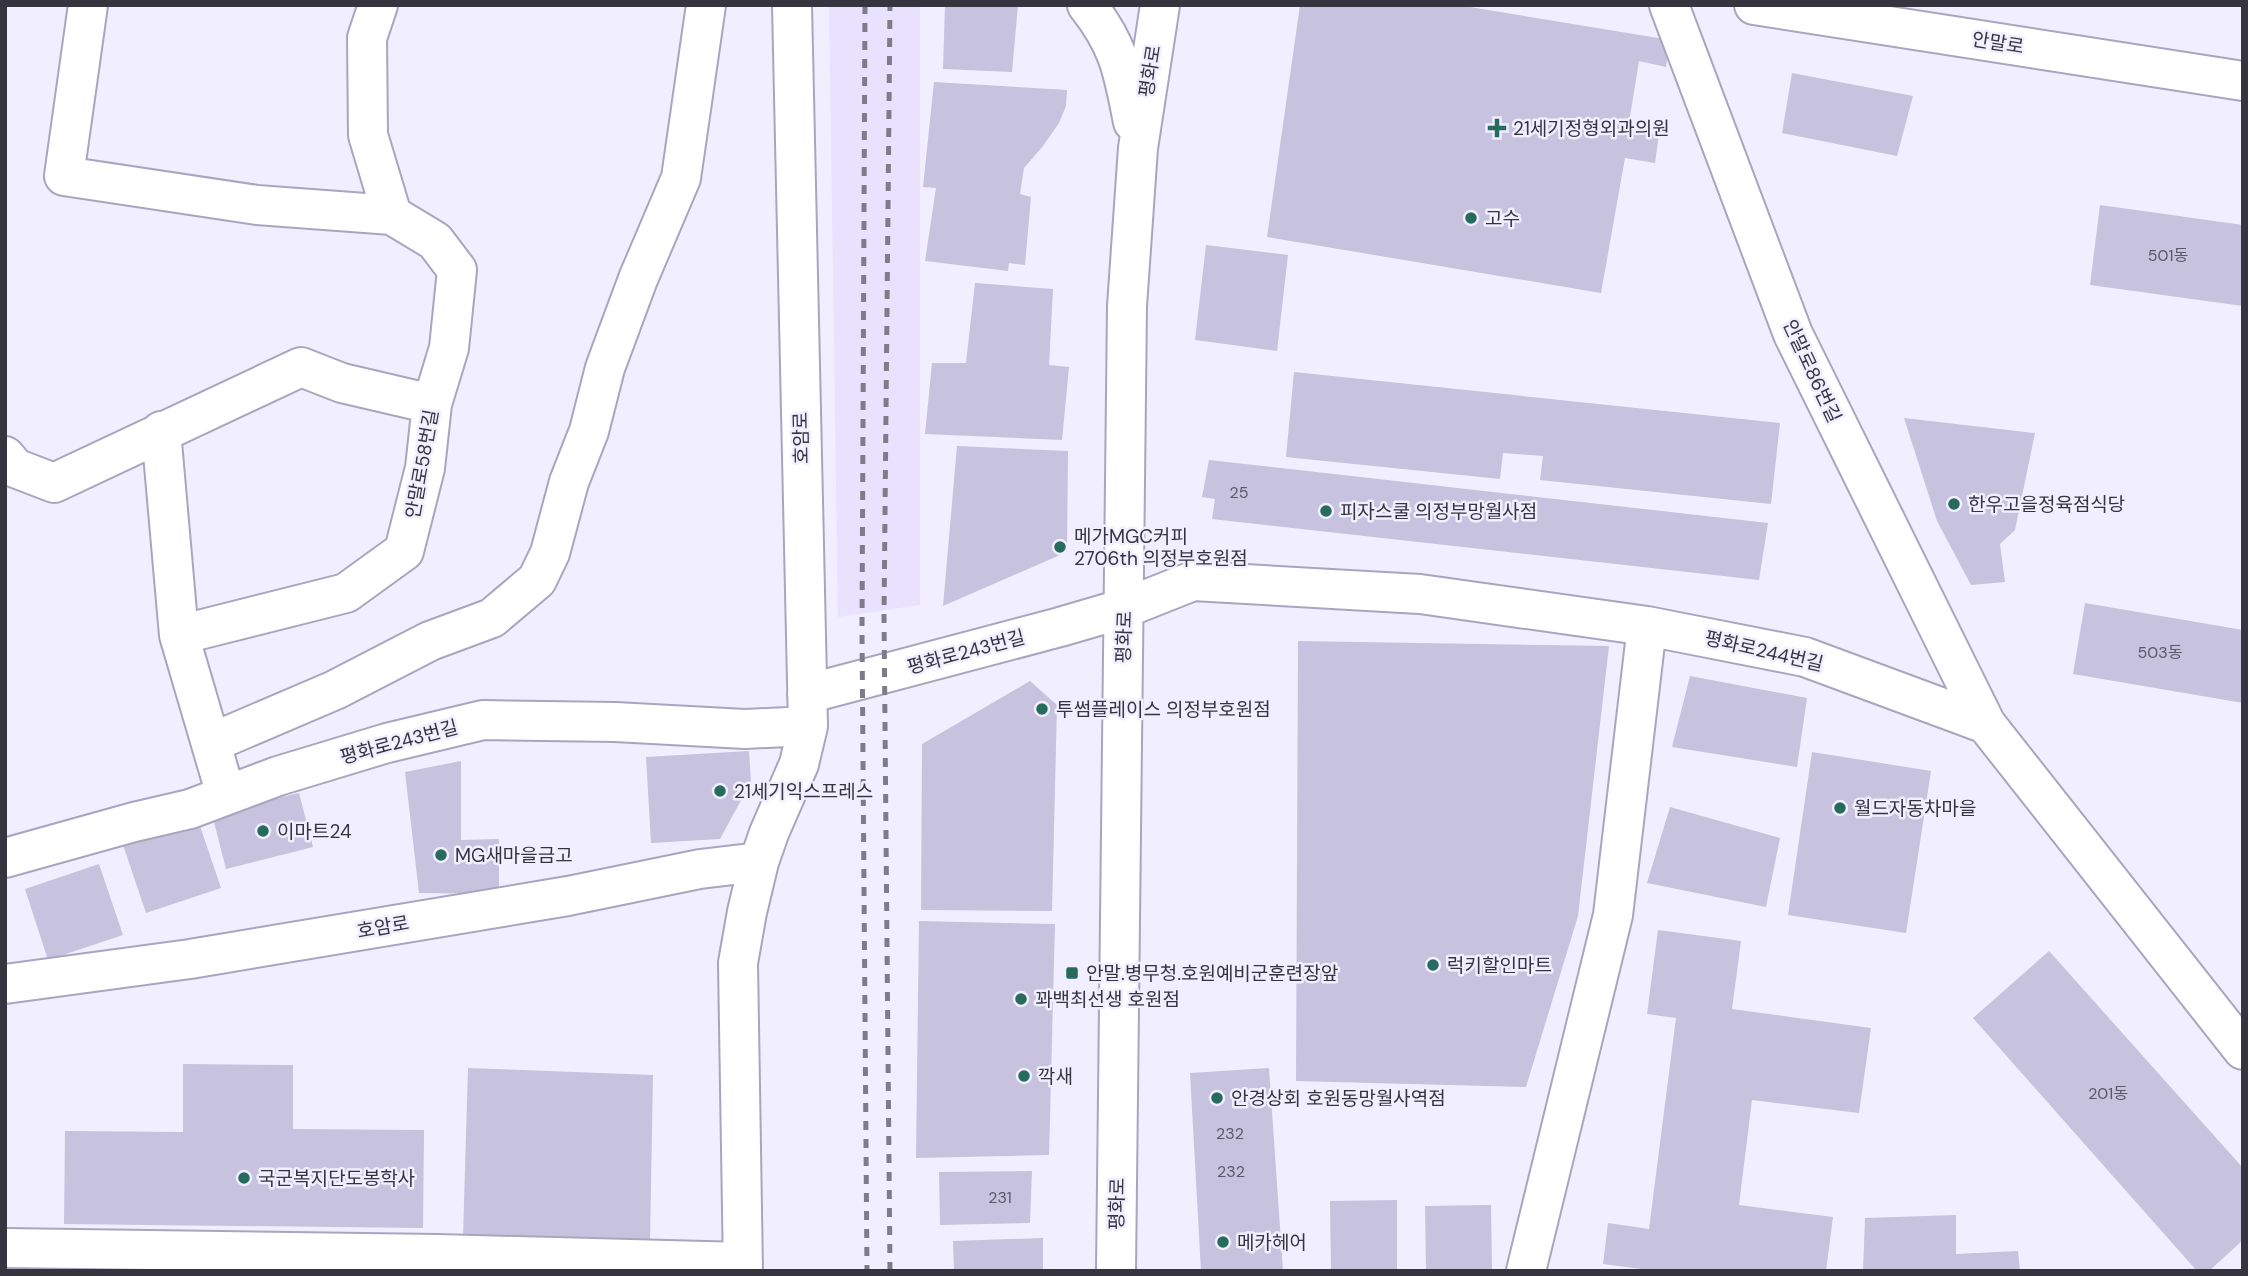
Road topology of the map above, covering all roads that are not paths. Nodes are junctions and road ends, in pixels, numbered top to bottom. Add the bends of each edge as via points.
1 (88, 5) edge
2 (378, 5) edge
3 (706, 5) edge
4 (792, 5) edge
5 (1087, 5) edge
6 (1160, 5) edge
7 (1669, 5) edge
8 (1754, 5) edge
9 (2243, 81) edge
10 (1138, 148) junction
11 (392, 215) junction
12 (432, 404) junction
13 (161, 431) junction
14 (5, 456) edge
15 (1125, 607) junction
16 (1647, 626) junction
17 (179, 635) junction
18 (807, 710) junction
19 (1986, 724) junction
20 (211, 743) junction
21 (226, 795) junction
22 (5, 858) edge
23 (759, 862) junction
24 (5, 984) edge
25 (2243, 1050) edge
26 (5, 1248) edge
27 (655, 1265) edge
28 (743, 1266) edge
29 (1116, 1271) edge
30 (1526, 1271) edge

1 - 11 street via 64,176 257,205
2 - 11 street via 367,38 368,135
3 - 20 street via 681,178 605,368 550,553 537,580 492,618 430,641 335,691
4 - 18 street, 호암로
5 - 10 street via 1105,28 1122,64
6 - 10 street, 평화로
7 - 19 street, 안말로86번길 via 1793,334
8 - 9 street, 안말로
10 - 15 street, 평화로 via 1127,306
11 - 12 street, 안말로58번길 via 435,241 457,271 449,348
12 - 13 street via 342,383 301,367
12 - 17 street, 안말로58번길 via 425,468 404,551 346,593
13 - 14 street via 54,482 15,468
13 - 17 street
15 - 16 street, 평화로244번길 via 1193,581 1420,594
15 - 18 street, 평화로243번길
15 - 29 street, 평화로
16 - 19 street, 평화로244번길 via 1805,657
16 - 30 street via 1613,915
17 - 20 street
18 - 21 street, 평화로243번길 via 745,729 483,720 375,747
18 - 23 street, 호암로 via 799,764
19 - 25 street
20 - 21 street
21 - 22 street, 평화로243번길 via 190,809
23 - 24 street, 호암로 via 190,959
23 - 28 street, 호암로 via 738,963
26 - 27 street via 438,1254
27 - 28 street

